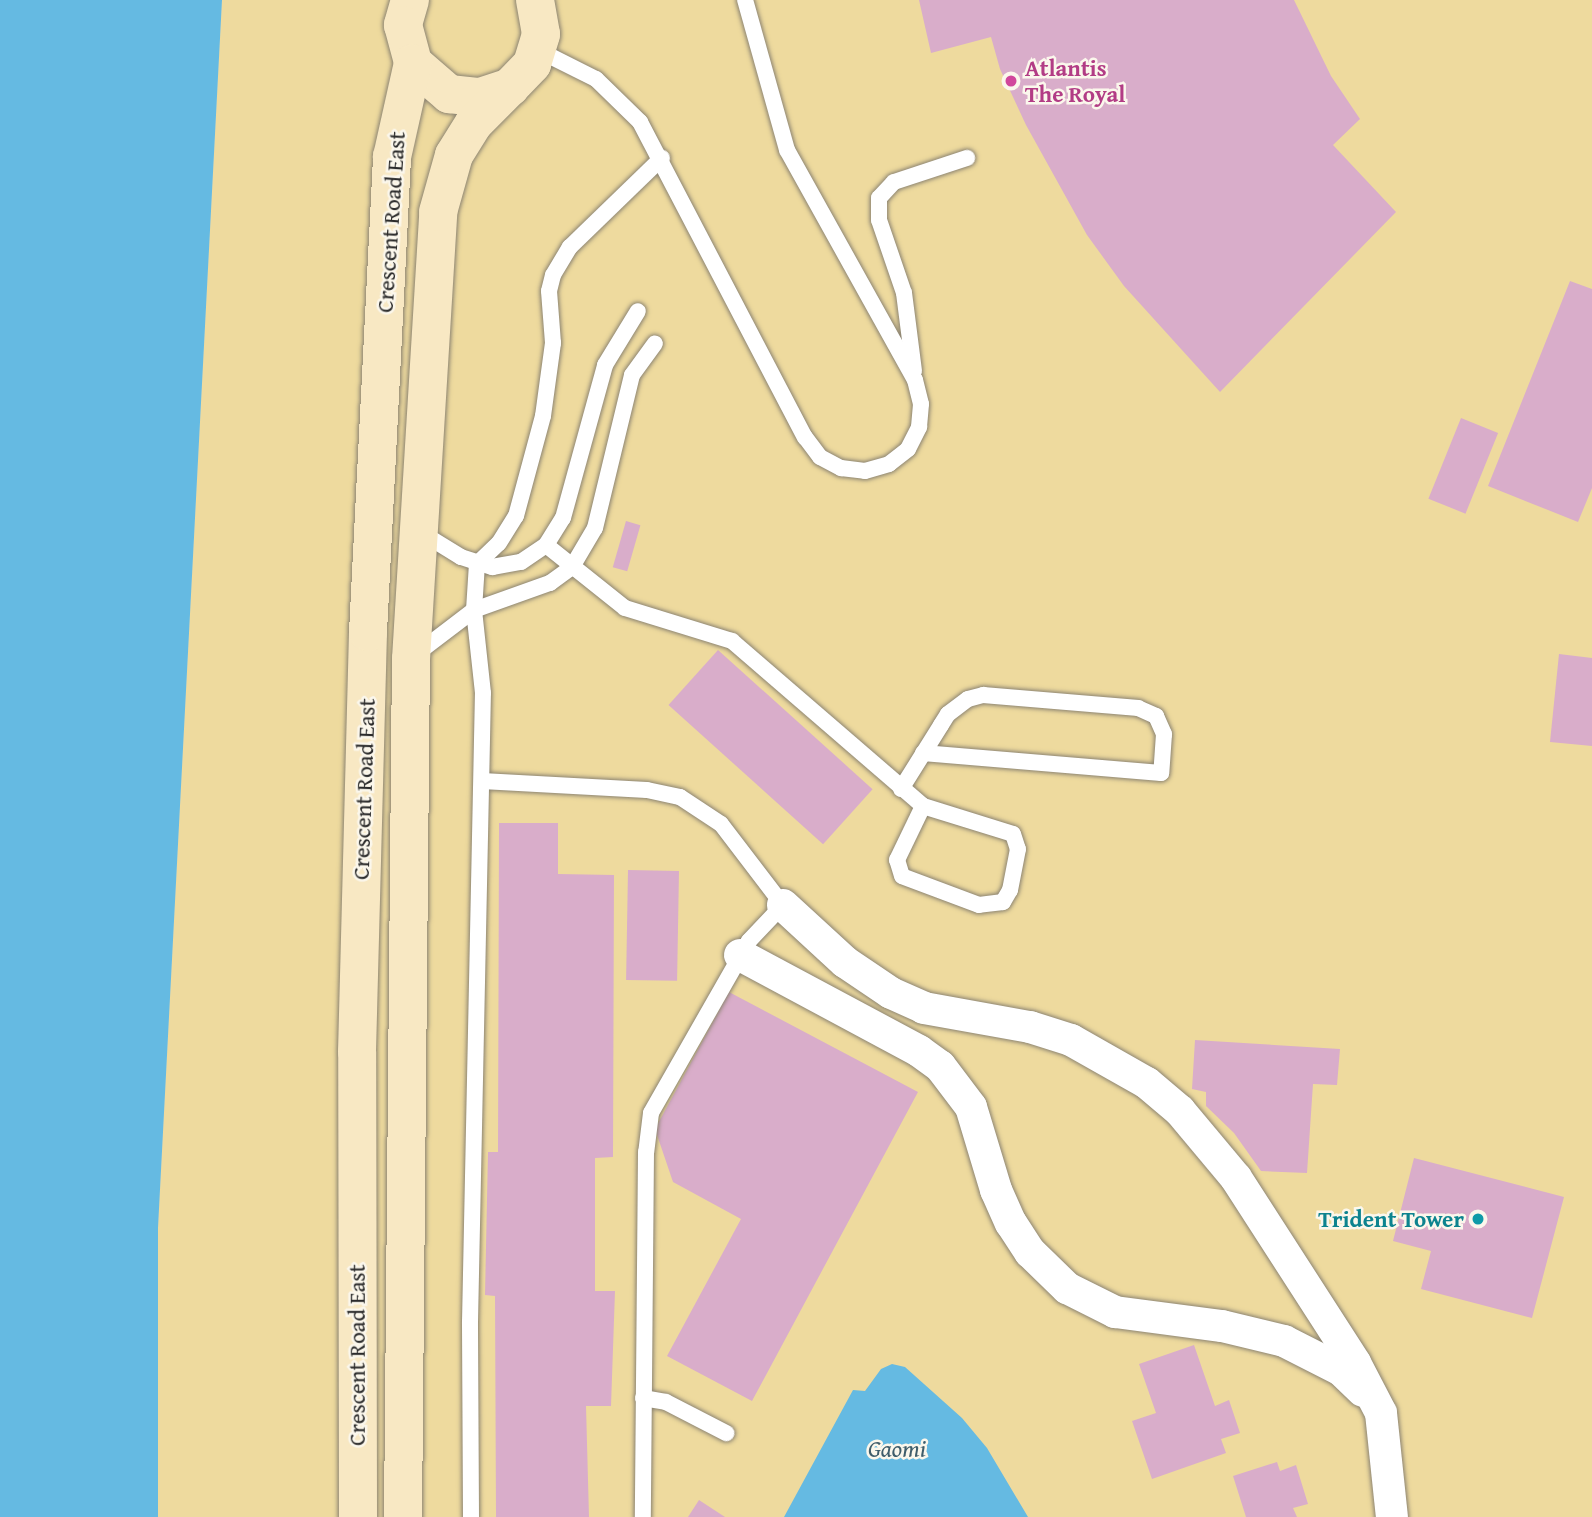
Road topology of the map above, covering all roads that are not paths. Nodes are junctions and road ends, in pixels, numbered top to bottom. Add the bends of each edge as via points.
1 (410, 0) edge
2 (746, 0) edge
3 (539, 1) edge
4 (538, 50) junction
5 (413, 63) junction
6 (510, 87) junction
7 (662, 158) junction
8 (967, 158) dead end
9 (638, 311) dead end
10 (655, 343) dead end
11 (915, 380) junction
12 (416, 529) junction
13 (546, 545) junction
14 (477, 564) junction
15 (572, 567) junction
16 (474, 610) junction
17 (411, 659) junction
18 (923, 754) junction
19 (482, 781) junction
20 (901, 789) junction
21 (923, 806) junction
22 (783, 905) junction
23 (740, 955) junction
24 (871, 981) junction
25 (854, 1016) junction
26 (643, 1398) junction
27 (1381, 1413) junction
28 (726, 1433) dead end
29 (358, 1517) edge
30 (403, 1517) edge
31 (471, 1517) edge
32 (643, 1517) edge
33 (1392, 1517) edge

1 - 5 main road via 403,25
2 - 11 lane via 787,150
3 - 4 main road
4 - 6 main road, Crescent Road East
4 - 7 lane via 568,62 612,93 640,122
5 - 6 main road via 449,94 480,97
5 - 29 main road, Crescent Road East via 392,157 368,632 357,1066
6 - 12 main road, Crescent Road East via 474,123 454,155 442,189
7 - 11 lane via 806,438 820,457 841,468 865,471 889,464 908,449 919,427 922,404
7 - 14 lane via 570,247 553,275 549,291 553,343 543,416 516,516
8 - 11 lane via 894,182 879,198 879,220 904,293
9 - 13 lane via 605,365 566,510
10 - 15 lane via 629,384 595,528
12 - 14 lane
12 - 17 main road, Crescent Road East
13 - 14 lane via 507,566
13 - 15 lane
14 - 16 lane
15 - 16 lane via 550,583
15 - 20 lane via 605,595 647,618 709,631 732,641
16 - 17 lane
16 - 19 lane via 482,672
17 - 30 main road, Crescent Road East
18 - 18 lane via 957,705 983,695 1138,708 1156,716 1164,734 1161,773
18 - 20 lane
19 - 22 lane via 647,790 680,797 721,824
19 - 31 lane via 470,1322
20 - 21 lane
21 - 21 lane via 1013,834 1018,849 1003,902 979,905 902,876 897,860
22 - 23 lane
22 - 24 street
23 - 25 street
23 - 26 lane via 651,1113 646,1152
24 - 25 street
24 - 27 street via 924,1008 1030,1027 1071,1040 1147,1083 1210,1143 1236,1178 1327,1313
25 - 27 street via 919,1051 957,1085 981,1130 996,1190 1011,1223 1030,1252 1067,1289 1115,1312 1222,1326 1284,1341 1341,1370
26 - 28 lane via 666,1402
26 - 32 lane
27 - 33 street

